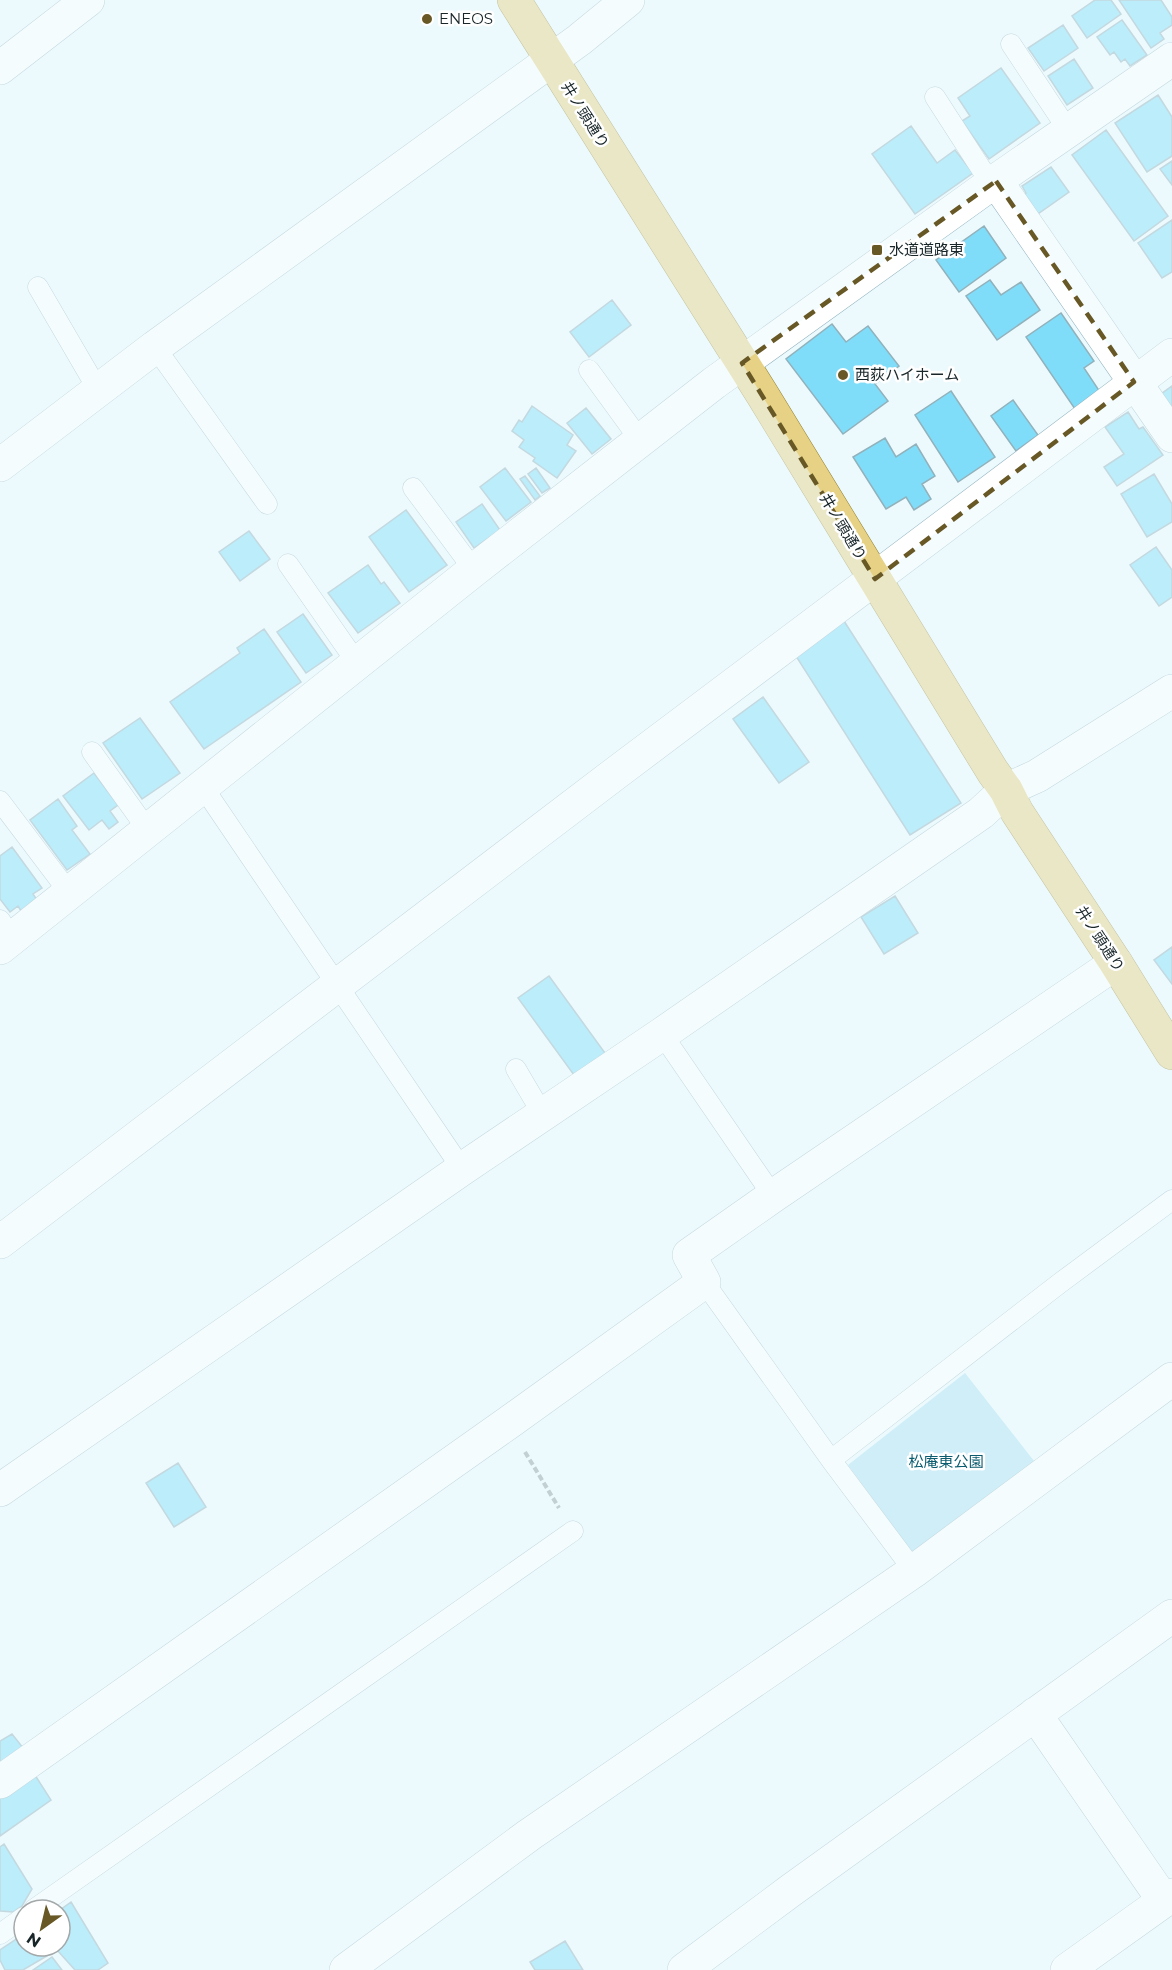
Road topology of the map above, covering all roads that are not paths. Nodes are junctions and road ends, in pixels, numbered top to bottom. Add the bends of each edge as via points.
1 (88, 0) edge
2 (514, 0) edge
3 (628, 0) edge
4 (1011, 44) dead end
5 (1172, 59) edge
6 (550, 60) junction
7 (0, 68) edge
8 (935, 97) dead end
9 (1068, 130) junction
10 (994, 183) junction
11 (38, 287) dead end
12 (155, 347) junction
13 (1172, 355) edge
14 (742, 363) junction
15 (589, 370) dead end
16 (1134, 382) junction
17 (98, 390) junction
18 (1172, 436) edge
19 (640, 440) junction
20 (0, 465) edge
21 (413, 488) dead end
22 (267, 504) dead end
23 (288, 564) dead end
24 (474, 570) junction
25 (875, 579) junction
26 (357, 663) junction
27 (1172, 691) edge
28 (92, 753) dead end
29 (203, 786) junction
30 (1006, 790) junction
31 (0, 801) edge
32 (147, 829) junction
33 (68, 891) junction
34 (4, 935) edge
35 (1116, 963) junction
36 (338, 984) junction
37 (662, 1034) junction
38 (1169, 1040) edge
39 (516, 1069) dead end
40 (543, 1115) junction
41 (462, 1169) junction
42 (773, 1196) junction
43 (1172, 1200) edge
44 (0, 1242) edge
45 (704, 1282) junction
46 (1172, 1379) edge
47 (831, 1460) junction
48 (0, 1490) edge
49 (573, 1531) road end
50 (914, 1571) junction
51 (1172, 1616) edge
52 (1035, 1714) junction
53 (0, 1782) edge
54 (50, 1898) edge
55 (1168, 1898) edge
56 (346, 1970) edge
57 (684, 1970) edge
58 (1067, 1970) edge

1 - 7 street
2 - 6 main road, 井ノ頭通り
3 - 6 street
4 - 9 lane
5 - 9 street
6 - 12 street
6 - 14 main road, 井ノ頭通り
8 - 10 lane
9 - 10 street
10 - 14 street
10 - 16 street
11 - 17 lane
12 - 17 street
12 - 22 lane
13 - 16 street
14 - 19 street
14 - 25 main road, 井ノ頭通り
15 - 19 lane
16 - 18 street
16 - 25 street
17 - 20 street
19 - 24 street
21 - 24 lane
23 - 26 lane
24 - 26 street
25 - 30 main road, 井ノ頭通り
25 - 36 street
26 - 29 street
27 - 30 street via 1037,776
28 - 32 lane
29 - 32 street
29 - 36 lane
30 - 35 main road, 井ノ頭通り
30 - 37 street via 981,813
31 - 33 lane
32 - 33 street
33 - 34 street
35 - 38 main road, 井ノ頭通り
35 - 42 street
36 - 41 lane
36 - 44 street
37 - 40 street
37 - 42 lane
39 - 40 lane
40 - 41 street
41 - 48 street
42 - 45 street via 689,1256
43 - 47 lane
45 - 47 lane
45 - 53 street
46 - 50 street
47 - 50 lane
49 - 54 lane
50 - 56 street via 530,1835
51 - 52 street
52 - 55 street
52 - 57 street
55 - 58 street

